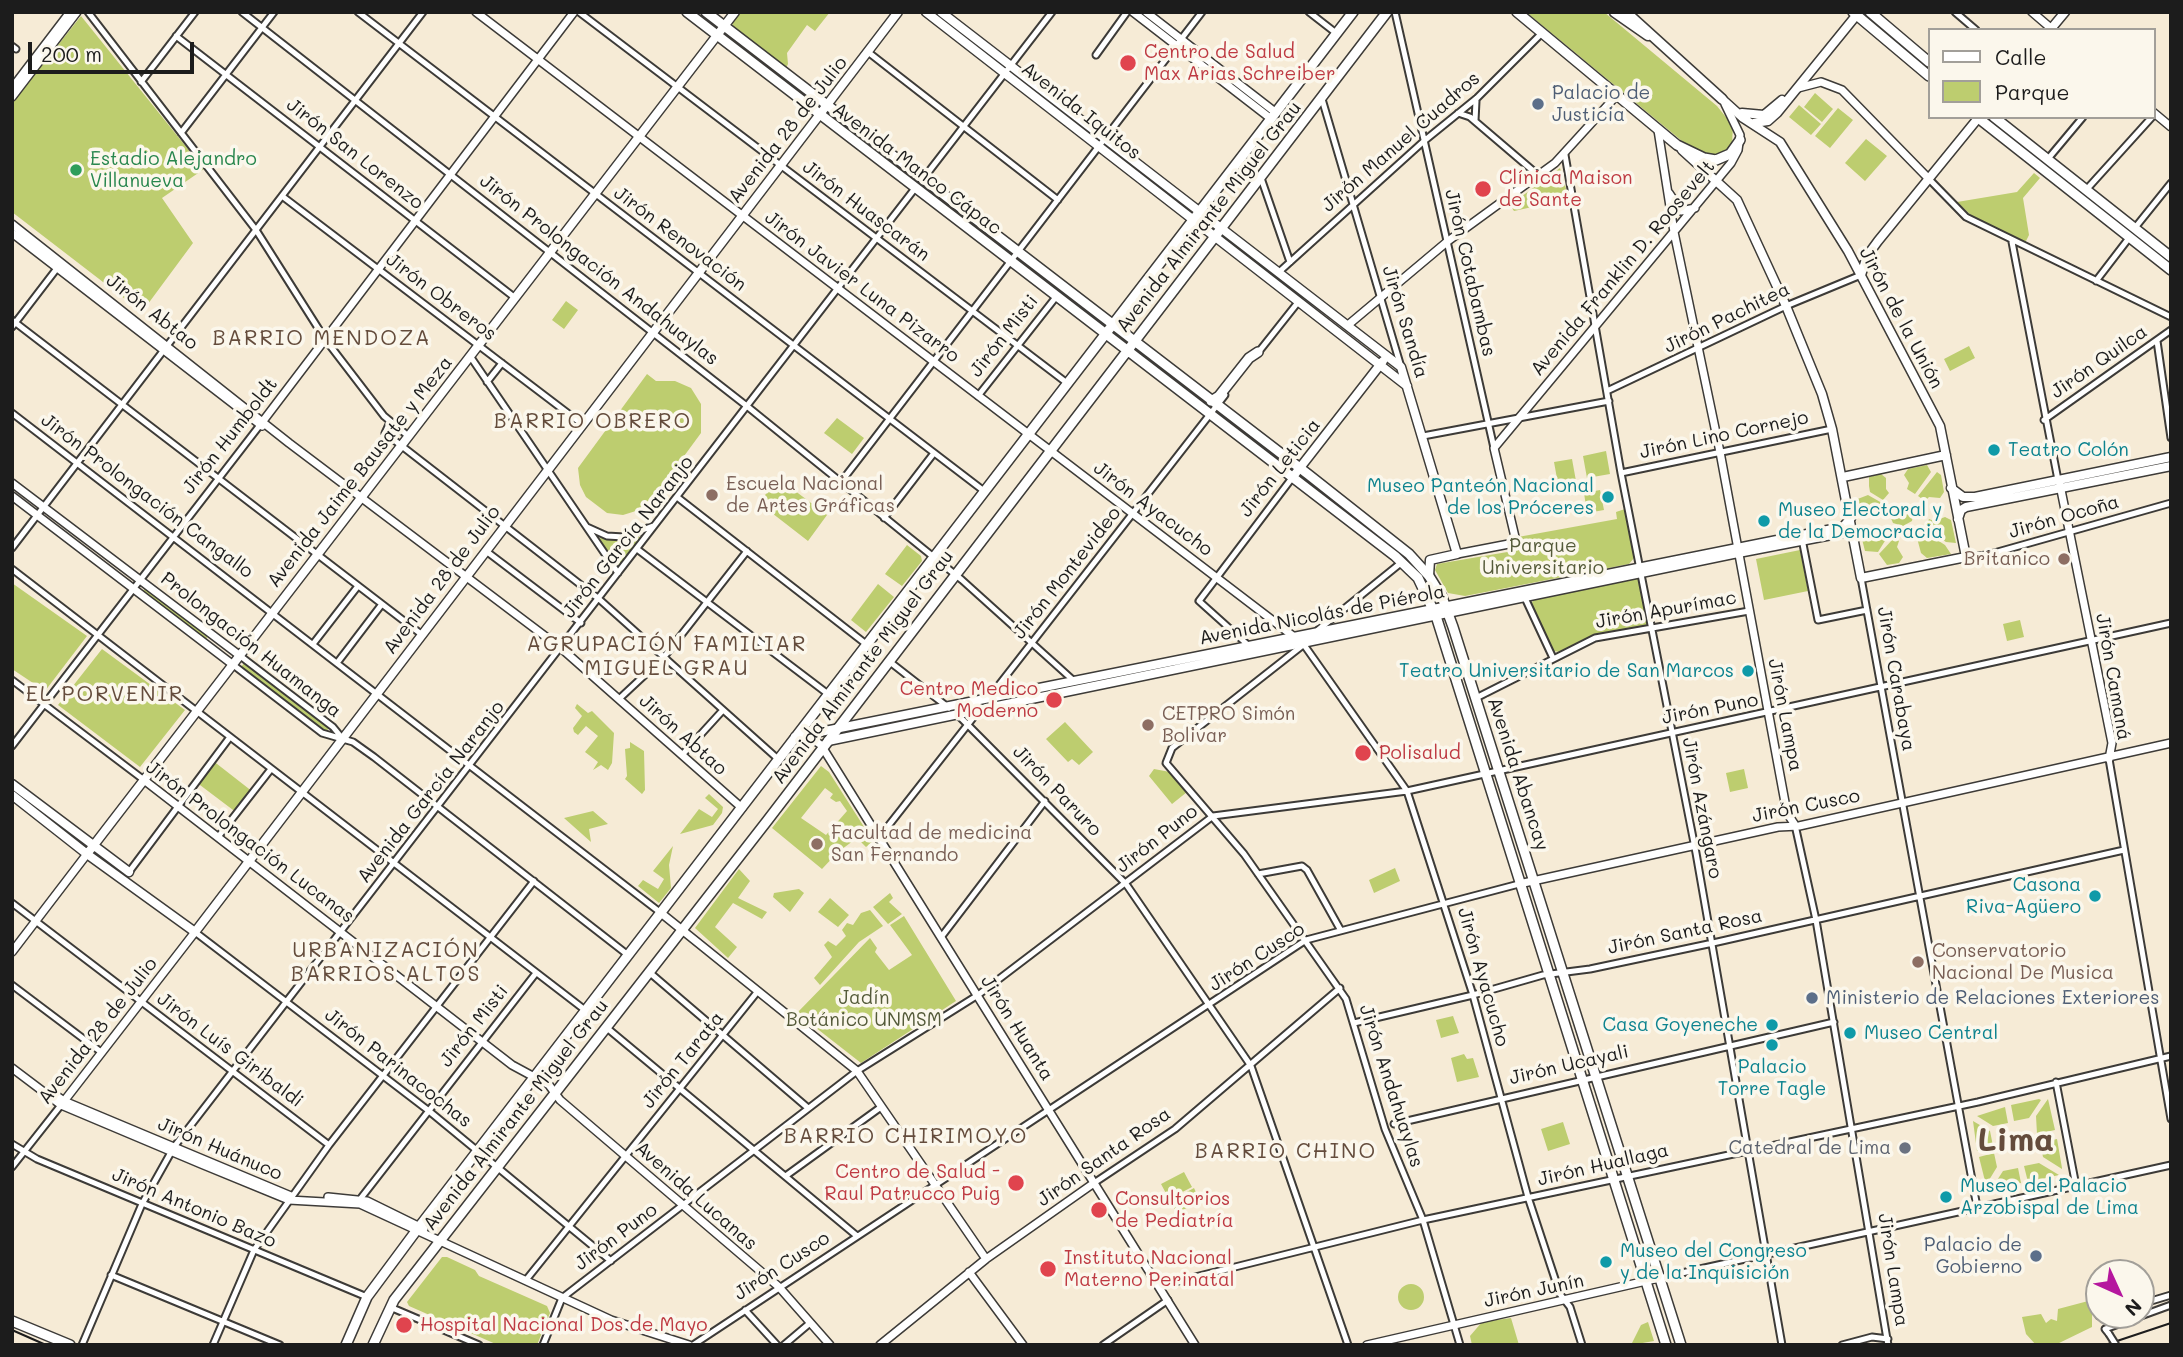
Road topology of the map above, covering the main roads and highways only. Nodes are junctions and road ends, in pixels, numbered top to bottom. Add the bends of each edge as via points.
1 (687, 12) edge
2 (706, 12) edge
3 (735, 12) edge
4 (898, 12) edge
5 (926, 12) edge
6 (941, 12) edge
7 (1353, 12) edge
8 (1387, 12) edge
9 (1517, 12) edge
10 (1615, 12) edge
11 (1626, 12) edge
12 (1870, 12) edge
13 (1878, 12) edge
14 (2065, 12) edge
15 (1856, 13) edge
16 (724, 26) junction
17 (2052, 28) edge
18 (717, 35) junction
19 (1648, 35) junction
20 (1927, 54) edge
21 (1927, 60) edge
22 (1008, 70) junction
23 (1927, 74) edge
24 (1795, 91) junction
25 (1722, 99) joint
26 (827, 106) junction
27 (1734, 109) junction
28 (819, 116) junction
29 (1977, 119) edge
30 (1979, 119) edge
31 (1997, 119) edge
32 (2004, 119) edge
33 (1751, 123) junction
34 (1740, 141) road end
35 (1676, 145) junction
36 (2048, 159) junction
37 (1199, 215) junction
38 (1219, 230) junction
39 (2133, 231) junction
40 (2171, 251) edge
41 (2171, 257) edge
42 (1267, 262) junction
43 (1260, 270) junction
44 (2171, 270) edge
45 (1861, 275) junction
46 (1328, 309) junction
47 (1321, 318) junction
48 (1114, 327) junction
49 (1107, 336) junction
50 (1133, 342) junction
51 (1126, 350) junction
52 (1258, 352) road end
53 (1387, 356) junction
54 (1380, 365) junction
55 (1408, 386) junction
56 (1214, 403) junction
57 (1946, 456) junction
58 (2171, 457) edge
59 (2171, 466) edge
60 (1300, 468) junction
61 (1843, 477) junction
62 (1292, 478) junction
63 (2059, 483) junction
64 (1951, 488) junction
65 (1851, 517) junction
66 (1958, 522) junction
67 (1854, 535) junction
68 (1802, 538) junction
69 (1642, 570) junction
70 (1429, 576) junction
71 (1861, 578) joint
72 (1447, 610) junction
73 (1435, 612) junction
74 (878, 720) junction
75 (836, 728) junction
76 (880, 730) junction
77 (801, 736) junction
78 (824, 745) junction
79 (12, 784) edge
80 (12, 796) edge
81 (93, 847) junction
82 (87, 855) junction
83 (129, 872) road end
84 (12, 1321) edge
85 (70, 1345) edge
86 (346, 1345) edge
87 (373, 1345) edge
88 (1666, 1345) edge
89 (1681, 1345) edge

1 - 18 main road, Avenida Manco Cápac
2 - 16 main road, Avenida Manco Cápac
3 - 16 main road, Avenida Jaime Bausate y Meza
4 - 26 main road, Avenida 28 de Julio
5 - 22 main road, Avenida Iquitos
6 - 22 main road, Avenida Iquitos
7 - 37 main road, Avenida Almirante Miguel Grau
8 - 38 main road, Avenida Almirante Miguel Grau
9 - 35 main road
10 - 19 highway
11 - 19 main road
12 - 21 main road
13 - 20 main road
14 - 17 main road
15 - 23 main road
15 - 24 main road
16 - 18 main road, Avenida Jaime Bausate y Meza
16 - 26 main road, Avenida Manco Cápac
18 - 28 main road, Avenida Manco Cápac
18 - 81 main road, Avenida Jaime Bausate y Meza
19 - 25 main road
22 - 37 main road, Avenida Iquitos
24 - 27 main road via 1764,115
24 - 33 main road via 1770,120
25 - 27 main road, Jirón de la Unión
26 - 28 main road, Avenida 28 de Julio
26 - 48 main road, Avenida Manco Cápac
27 - 33 main road, Jirón de la Unión
28 - 49 main road, Avenida Manco Cápac
28 - 82 main road, Avenida 28 de Julio via 195,932
29 - 45 main road via 1872,249
30 - 39 main road
31 - 36 main road
32 - 36 main road
33 - 45 main road, Jirón de la Unión via 1786,149
34 - 35 main road via 1730,154 1716,159
35 - 61 main road, Jirón Carabaya via 1741,207 1822,394
36 - 39 main road
37 - 38 main road, Avenida Iquitos
37 - 48 main road, Avenida Almirante Miguel Grau
38 - 42 main road
38 - 43 main road
38 - 50 main road, Avenida Almirante Miguel Grau
39 - 40 main road
39 - 41 main road
39 - 44 main road
42 - 43 main road
42 - 46 main road
43 - 47 main road
45 - 57 main road, Jirón de la Unión via 1940,426
46 - 47 main road
46 - 53 main road
47 - 54 main road
48 - 49 main road, Avenida Almirante Miguel Grau
48 - 50 main road, Avenida Manco Cápac
49 - 51 main road, Avenida Manco Cápac
49 - 77 main road, Avenida Almirante Miguel Grau via 866,644
50 - 51 main road, Avenida Almirante Miguel Grau
50 - 56 main road, Avenida Abancay
51 - 62 main road, Avenida Abancay
51 - 75 main road, Avenida Almirante Miguel Grau
52 - 56 main road
53 - 54 main road, Jirón Leticia
53 - 55 main road, Jirón Sandía via 1401,367
54 - 55 main road
54 - 60 main road, Jirón Leticia
55 - 70 main road, Jirón Sandía via 1457,554 1430,560
56 - 60 main road, Avenida Abancay
57 - 61 main road
57 - 64 main road, Jirón de la Unión
58 - 63 main road
59 - 63 main road
60 - 62 main road, Jirón Leticia
60 - 70 main road, Avenida Abancay via 1409,554
61 - 65 main road, Jirón Carabaya
62 - 73 main road, Avenida Abancay via 1402,562 1422,584
63 - 64 main road via 1975,497 1964,497
63 - 66 main road via 1966,507
64 - 66 main road, Jirón de la Unión
65 - 67 main road, Jirón Carabaya
65 - 68 main road, Avenida Nicolás de Piérola via 1843,527
66 - 71 main road, Jirón de la Unión via 1966,557
67 - 68 main road, Avenida Nicolás de Piérola
67 - 71 main road, Jirón Carabaya
68 - 69 main road, Avenida Nicolás de Piérola
69 - 72 main road, Avenida Nicolás de Piérola
69 - 72 main road, Avenida Nicolás de Piérola via 1525,598
70 - 72 main road, Avenida Abancay
72 - 73 main road, Avenida Nicolás de Piérola
72 - 89 main road, Avenida Abancay
73 - 74 main road, Avenida Nicolás de Piérola via 1317,631
73 - 76 main road, Avenida Nicolás de Piérola
73 - 88 main road, Avenida Abancay
74 - 75 main road, Avenida Nicolás de Piérola
74 - 76 main road
75 - 77 main road, Avenida Nicolás de Piérola
75 - 78 main road, Avenida Almirante Miguel Grau
76 - 78 main road, Avenida Nicolás de Piérola
77 - 86 main road, Avenida Almirante Miguel Grau via 778,759 367,1297
78 - 87 main road, Avenida Almirante Miguel Grau via 440,1240 390,1307
79 - 81 main road
80 - 82 main road
81 - 82 main road, Avenida Jaime Bausate y Meza
81 - 83 main road
84 - 85 main road

